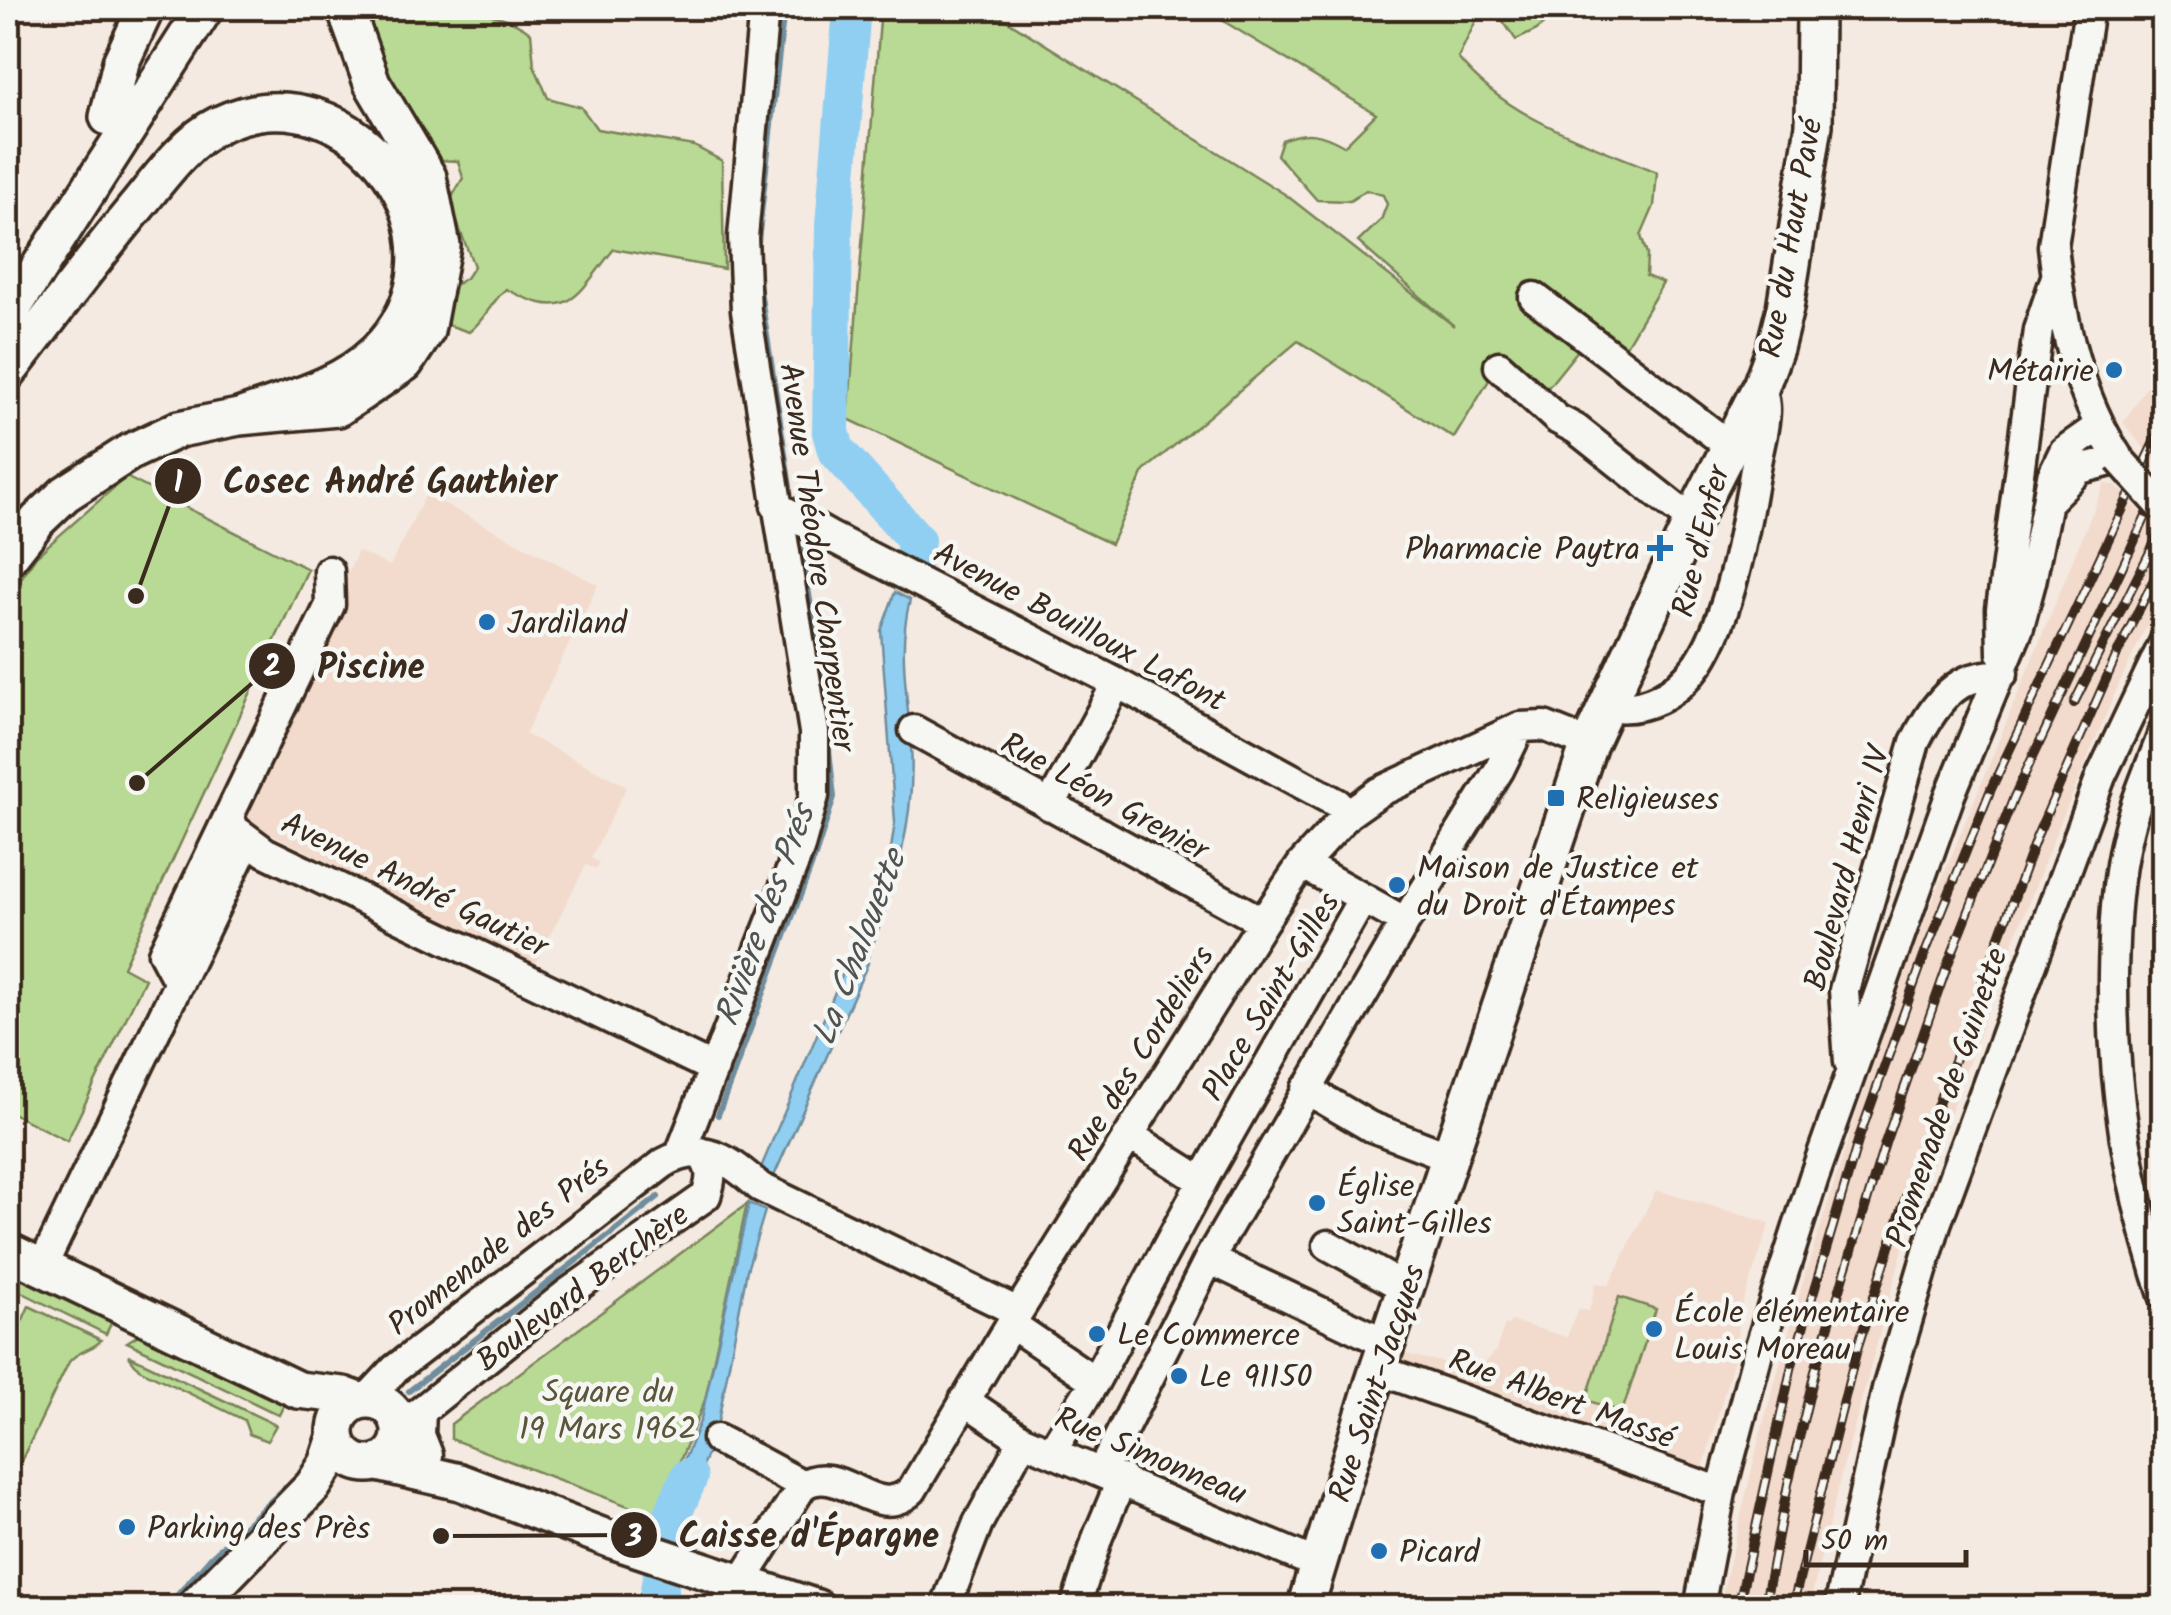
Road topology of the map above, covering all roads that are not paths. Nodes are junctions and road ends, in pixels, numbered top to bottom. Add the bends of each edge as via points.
1 (146, 8) edge
2 (178, 8) edge
3 (205, 8) edge
4 (345, 8) edge
5 (764, 8) edge
6 (1815, 8) edge
7 (2088, 8) edge
8 (108, 117) junction
9 (8, 273) edge
10 (2056, 276) junction
11 (1534, 297) dead end
12 (8, 316) edge
13 (1499, 366) dead end
14 (8, 372) edge
15 (1762, 386) junction
16 (239, 417) junction
17 (2098, 427) junction
18 (1731, 448) junction
19 (2119, 460) junction
20 (2048, 500) junction
21 (776, 506) junction
22 (2164, 509) edge
23 (1698, 511) junction
24 (1746, 519) junction
25 (8, 558) edge
26 (328, 571) dead end
27 (2164, 643) edge
28 (2002, 673) junction
29 (1117, 683) junction
30 (2154, 686) edge
31 (1607, 706) junction
32 (1520, 728) junction
33 (914, 730) dead end
34 (2164, 731) edge
35 (1589, 744) junction
36 (1050, 806) junction
37 (1348, 814) junction
38 (229, 815) junction
39 (246, 841) junction
40 (1302, 864) junction
41 (1362, 898) junction
42 (1264, 922) junction
43 (1405, 922) junction
44 (178, 983) junction
45 (714, 1070) junction
46 (1850, 1070) junction
47 (1306, 1089) junction
48 (1129, 1135) junction
49 (690, 1153) junction
50 (1450, 1158) junction
51 (1202, 1180) junction
52 (760, 1187) junction
53 (706, 1196) junction
54 (1328, 1246) dead end
55 (8, 1251) edge
56 (1209, 1259) junction
57 (42, 1267) junction
58 (1406, 1288) junction
59 (2164, 1295) edge
60 (1014, 1318) junction
61 (1383, 1357) junction
62 (1095, 1381) junction
63 (298, 1390) junction
64 (964, 1400) junction
65 (363, 1401) junction
66 (407, 1421) junction
67 (336, 1433) junction
68 (717, 1439) dead end
69 (1024, 1440) junction
70 (1052, 1451) junction
71 (373, 1464) junction
72 (1112, 1475) junction
73 (460, 1482) junction
74 (808, 1482) junction
75 (1722, 1492) junction
76 (242, 1559) junction
77 (1317, 1564) junction
78 (733, 1595) edge
79 (194, 1608) edge
80 (817, 1608) edge
81 (945, 1608) edge
82 (1075, 1608) edge
83 (1306, 1608) edge
84 (1700, 1608) edge
85 (1839, 1608) edge

1 - 8 main road via 121,62
2 - 8 main road
3 - 12 main road
4 - 16 main road via 372,83 428,177 442,246 426,331 405,362 338,408
5 - 21 street, Avenue Théodore Charpentier via 742,237 746,311
6 - 15 main road, Rue du Haut Pavé via 1814,125 1785,308
7 - 10 street via 2056,212
8 - 9 main road
10 - 17 street
10 - 28 street, Boulevard Henri IV via 2038,330 2001,609
11 - 18 street
13 - 23 street via 1557,419
14 - 16 main road via 172,163 216,126 272,109 324,120 362,140 404,196 417,233 409,302 392,334 345,376
15 - 18 main road, Rue du Haut Pavé
15 - 24 street, Rue d'Enfer via 1765,410
16 - 25 main road via 180,429 95,472 38,520
17 - 19 street
17 - 20 street, Boulevard Henri IV via 2064,451
18 - 23 main road, Rue du Haut Pavé
19 - 20 street via 2080,469
19 - 22 street, bridge
20 - 28 street, Boulevard Henri IV via 2032,582
21 - 29 street, Avenue Bouilloux Lafont
21 - 45 street, Avenue Théodore Charpentier via 814,732 814,796
23 - 24 street
23 - 31 main road, Rue du Haut Pavé
24 - 31 street, Rue d'Enfer via 1719,619 1698,664 1678,687 1649,704
26 - 38 street via 330,605
27 - 30 street, Promenade de Guinette
28 - 46 street, Boulevard Henri IV via 1950,794
28 - 46 street, Boulevard Henri IV via 1968,680 1950,692 1915,742 1844,990
29 - 36 street
29 - 37 street, Avenue Bouilloux Lafont
30 - 85 street, Promenade de Guinette via 2100,776 1936,1224 1887,1390
31 - 35 main road, Rue Saint-Jacques
32 - 35 street via 1544,726
32 - 37 street, Rue des Cordeliers via 1402,780
32 - 43 street
33 - 36 street, Rue Léon Grenier
34 - 59 street via 2120,870 2113,1034 2126,1156
35 - 50 main road, Rue Saint-Jacques
36 - 42 street, Rue Léon Grenier
37 - 40 street, Rue des Cordeliers
38 - 39 street, Avenue André Gautier
38 - 44 street via 163,953
39 - 44 street
39 - 45 street, Avenue André Gautier
40 - 41 street
40 - 42 street, Rue des Cordeliers
41 - 43 street, Place Saint-Gilles
41 - 51 street, Place Saint-Gilles
42 - 48 street, Rue des Cordeliers
43 - 47 street
44 - 57 street
45 - 49 street, Avenue Théodore Charpentier
46 - 75 street, Boulevard Henri IV via 1758,1352
47 - 50 street via 1369,1126
47 - 56 street
48 - 51 street
48 - 60 street, Rue des Cordeliers
49 - 52 street via 730,1161
49 - 53 street, Boulevard Berchère via 710,1167
49 - 65 street, Promenade des Prés via 664,1163 395,1369
50 - 58 main road, Rue Saint-Jacques
51 - 62 street, Place Saint-Gilles
52 - 53 street
52 - 60 street
53 - 66 street, Boulevard Berchère
54 - 58 street
55 - 57 main road
56 - 61 street, Rue Albert Massé
56 - 72 street
57 - 63 main road
58 - 61 main road, Rue Saint-Jacques
60 - 62 street
60 - 64 street, Rue des Cordeliers
61 - 75 street, Rue Albert Massé
61 - 77 main road, Rue Saint-Jacques
62 - 70 street, Place Saint-Gilles
63 - 65 main road
63 - 67 main road
64 - 69 street, Rue Simonneau
64 - 74 street, Rue des Cordeliers via 901,1501 888,1503 829,1480
65 - 66 main road
65 - 67 main road via 343,1412
66 - 71 main road via 395,1450
66 - 73 main road via 428,1455
67 - 71 main road via 350,1460
67 - 76 main road via 322,1474
68 - 74 street
69 - 70 street, Rue Simonneau
69 - 81 street via 978,1523
70 - 72 street, Rue Simonneau
71 - 73 main road
71 - 76 main road
72 - 77 street, Rue Simonneau
72 - 82 street
73 - 78 main road via 657,1555
74 - 78 street
75 - 84 street, Boulevard Henri IV
76 - 79 main road
77 - 83 main road, Rue Saint-Jacques
78 - 80 main road

